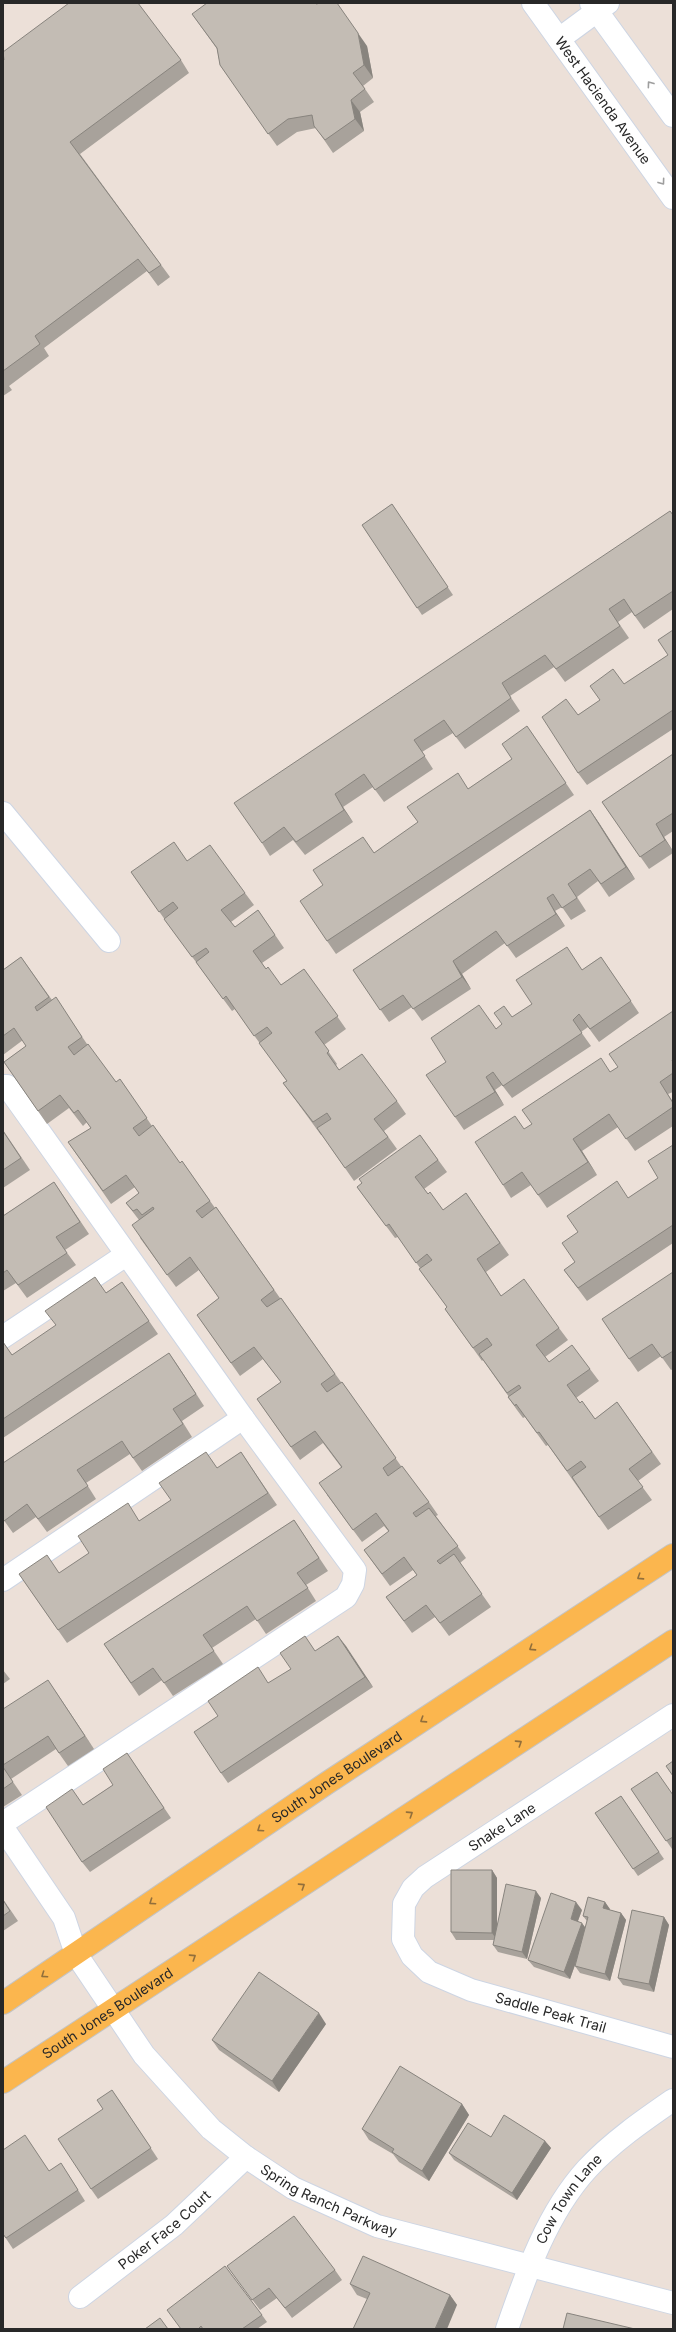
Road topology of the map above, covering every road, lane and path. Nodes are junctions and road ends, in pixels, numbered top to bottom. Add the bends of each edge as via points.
1 (533, 3) edge
2 (599, 6) edge
3 (559, 39) junction
4 (673, 116) edge
5 (673, 198) edge
6 (3, 813) edge
7 (109, 941) dead end
8 (3, 1086) edge
9 (126, 1255) junction
10 (3, 1337) edge
11 (243, 1418) junction
12 (673, 1556) edge
13 (3, 1580) edge
14 (673, 1641) edge
15 (673, 1715) edge
16 (3, 1823) edge
17 (3, 1828) edge
18 (76, 1954) junction
19 (429, 1972) joint
20 (3, 2003) edge
21 (114, 2010) junction
22 (673, 2047) edge
23 (3, 2082) edge
24 (673, 2100) edge
25 (246, 2157) junction
26 (529, 2266) junction
27 (80, 2297) dead end
28 (673, 2303) edge
29 (506, 2329) edge

1 - 3 street, West Hacienda Avenue
2 - 3 street
4 -> 2 street
3 -> 5 street, West Hacienda Avenue
6 - 7 street
8 - 9 street via 7,1086
9 - 10 street
9 - 11 street
11 - 13 street
11 - 16 street via 355,1570 353,1584 346,1596
12 -> 18 main road, South Jones Boulevard via 327,1783
21 -> 14 main road, South Jones Boulevard
15 - 19 street, Snake Lane via 425,1877 413,1888 404,1904 403,1939 412,1956
17 - 18 street, Spring Ranch Parkway via 64,1918
18 -> 20 main road, South Jones Boulevard
18 - 21 street, Spring Ranch Parkway
19 - 22 street, Saddle Peak Trail via 471,1990
21 - 23 main road, South Jones Boulevard
21 - 25 street, Spring Ranch Parkway via 144,2055 177,2092 211,2129
24 - 26 street, Cow Town Lane via 642,2122 588,2169 562,2203
25 - 26 street, Spring Ranch Parkway via 293,2188 377,2226
25 - 27 street, Poker Face Court via 174,2225
26 - 28 street, Spring Ranch Parkway
26 - 29 street, Cow Town Lane

